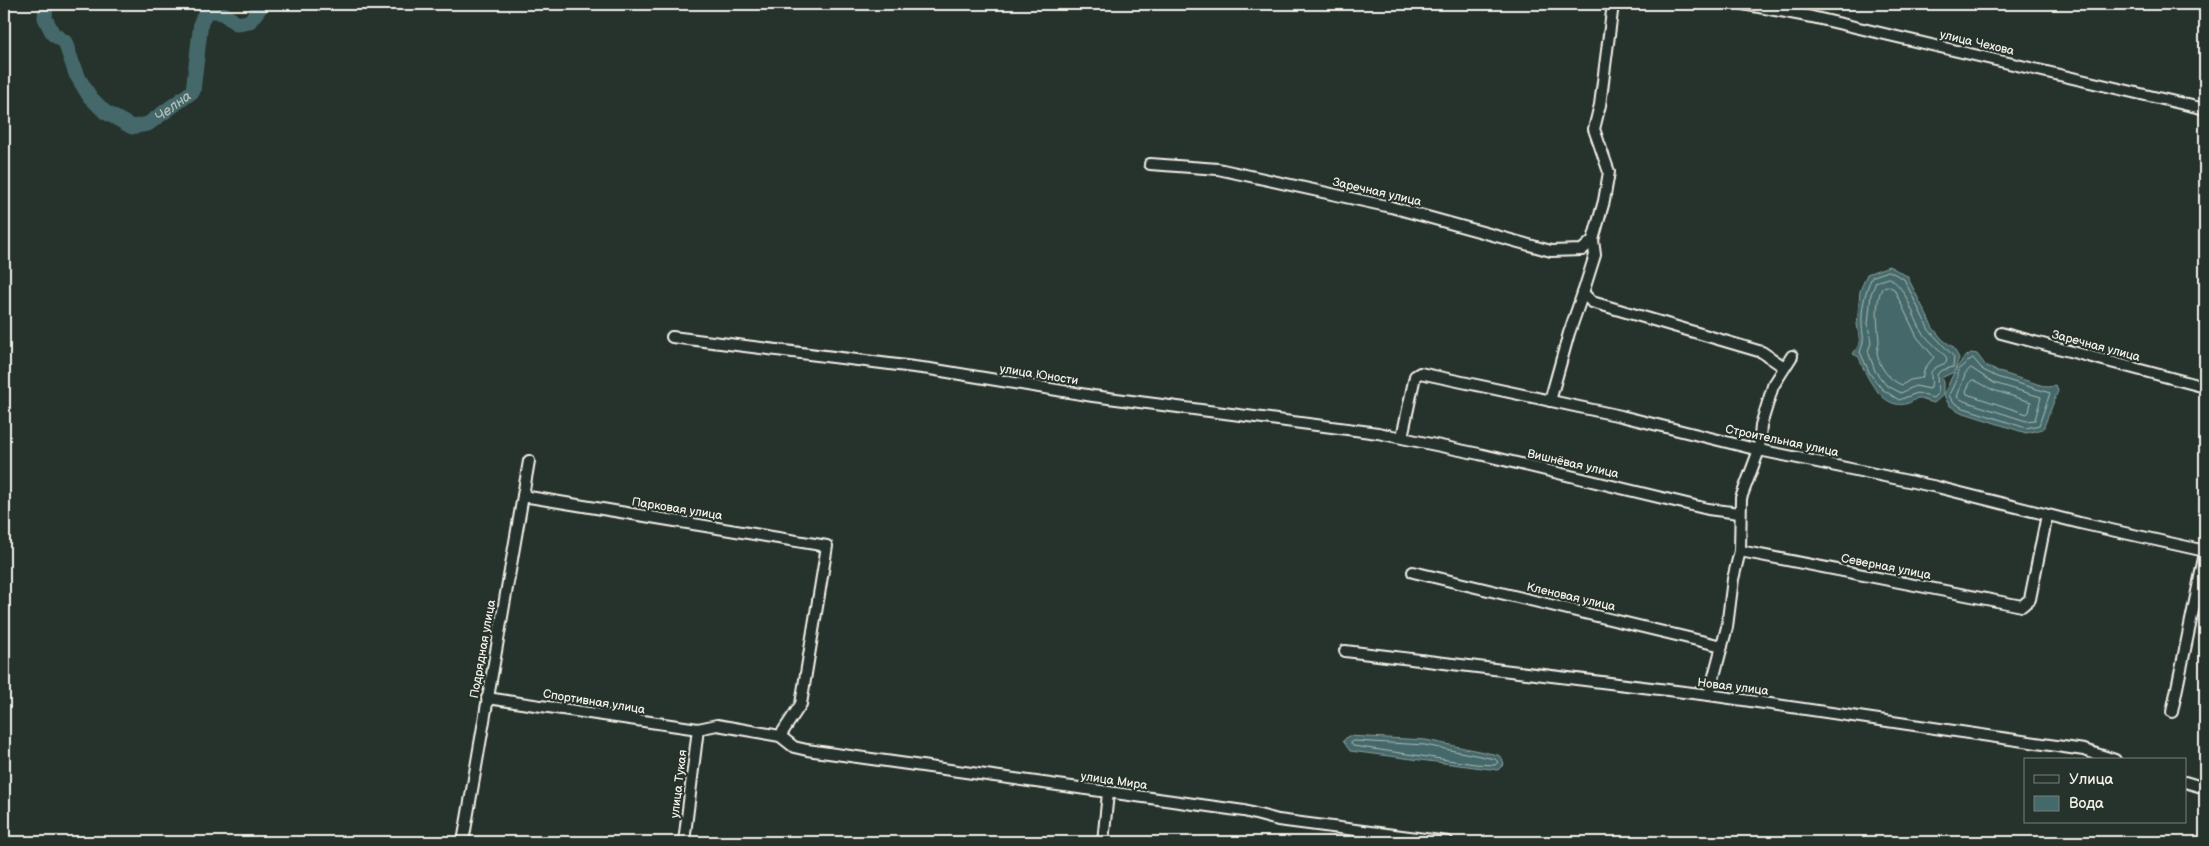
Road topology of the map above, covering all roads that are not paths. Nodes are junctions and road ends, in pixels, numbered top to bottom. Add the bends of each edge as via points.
1 (1613, 4) edge
2 (1743, 4) edge
3 (2205, 109) edge
4 (1150, 164) dead end
5 (1593, 240) junction
6 (1583, 293) junction
7 (2001, 333) dead end
8 (672, 337) dead end
9 (1792, 356) dead end
10 (1784, 367) junction
11 (2205, 387) edge
12 (1550, 400) junction
13 (1402, 437) junction
14 (1759, 450) junction
15 (529, 461) dead end
16 (523, 496) junction
17 (1739, 513) junction
18 (2047, 515) junction
19 (1740, 551) junction
20 (2205, 552) edge
21 (1413, 572) dead end
22 (1722, 646) junction
23 (1346, 651) dead end
24 (1709, 695) junction
25 (487, 698) junction
26 (2172, 712) dead end
27 (698, 729) junction
28 (780, 736) junction
29 (2109, 758) edge
30 (2186, 782) edge
31 (2205, 788) edge
32 (1108, 793) junction
33 (463, 842) edge
34 (684, 842) edge
35 (1102, 842) edge
36 (1448, 842) edge

1 - 5 street via 1594,130 1609,172
2 - 3 street, улица Чехова via 1812,17
4 - 5 street, Заречная улица via 1227,171 1400,209 1551,251 1582,250
5 - 6 street via 1595,255
6 - 10 street via 1592,302 1762,352
6 - 12 street via 1568,333
7 - 11 street, Заречная улица
8 - 13 street, улица Юности via 930,369 1093,396
9 - 10 street
10 - 14 street via 1773,386
12 - 13 street, Строительная улица via 1416,373
12 - 14 street, Строительная улица
13 - 17 street, Вишнёвая улица via 1708,509
14 - 17 street via 1741,498
14 - 18 street, Строительная улица via 1937,487
15 - 16 street, Подрядная улица
16 - 25 street, Подрядная улица
16 - 28 street, Парковая улица via 827,546 801,704
17 - 19 street
18 - 19 street, Северная улица via 2030,599 2022,606
18 - 20 street, Строительная улица
19 - 22 street
20 - 26 street
21 - 22 street, Кленовая улица
22 - 24 street
23 - 24 street, Новая улица
24 - 29 street, Новая улица via 2084,750
25 - 27 street, Спортивная улица
25 - 33 street, Подрядная улица
27 - 28 street, Спортивная улица via 717,726
27 - 34 street, улица Тукая
28 - 32 street, улица Мира via 794,747 807,750
30 - 31 street
32 - 35 street
32 - 36 street, улица Мира

